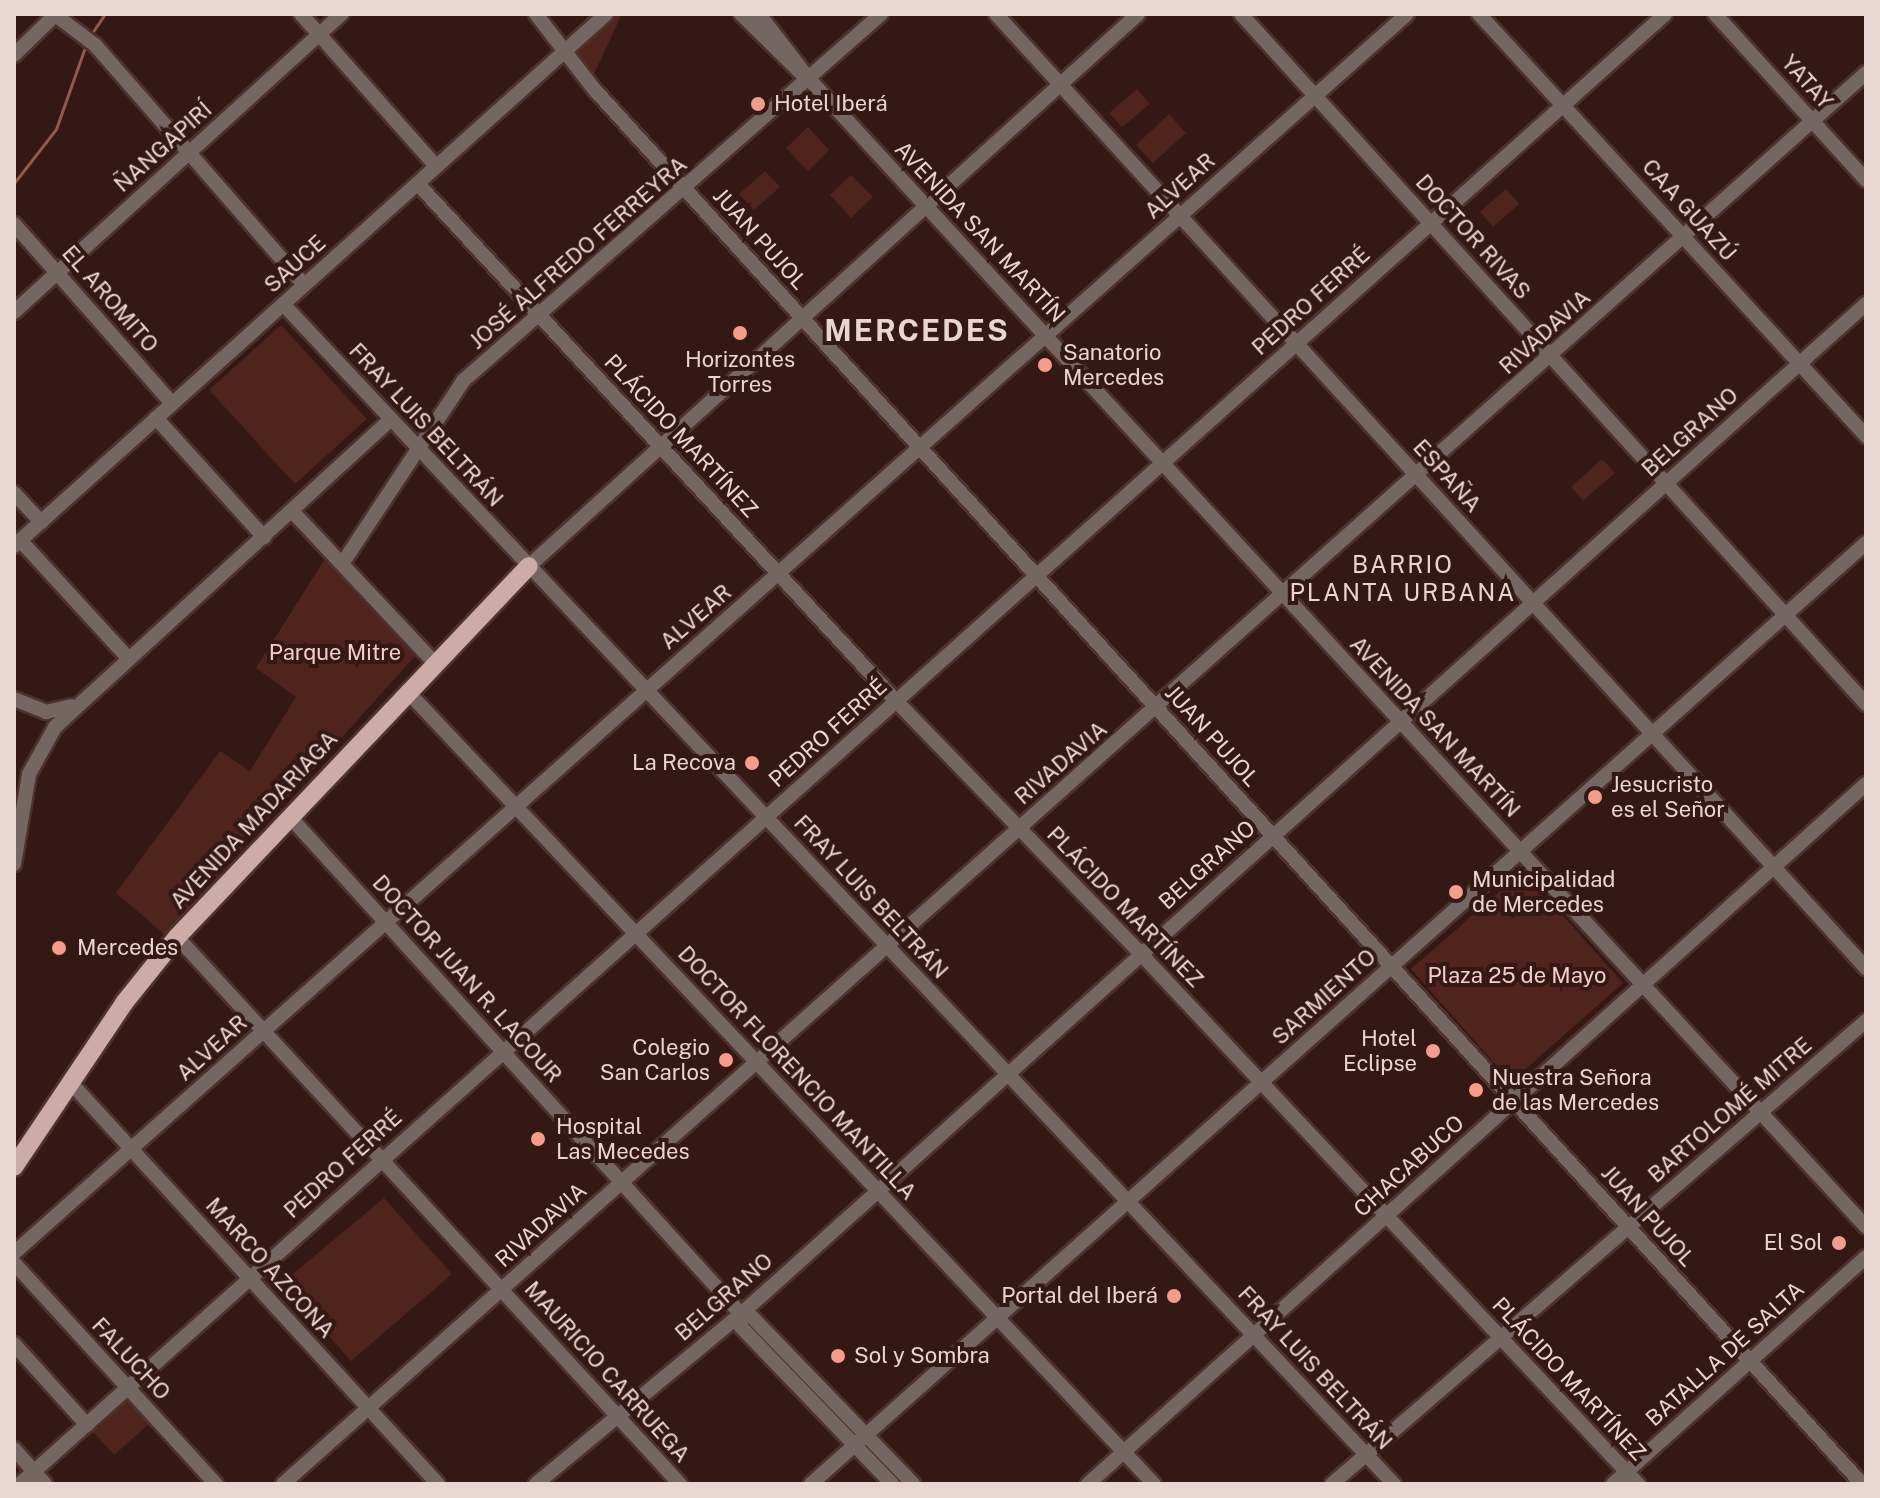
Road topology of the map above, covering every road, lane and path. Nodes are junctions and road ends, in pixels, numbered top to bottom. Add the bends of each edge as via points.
1 (55, 14) edge
2 (301, 14) edge
3 (342, 14) edge
4 (536, 14) edge
5 (606, 14) edge
6 (741, 14) edge
7 (759, 14) edge
8 (881, 14) edge
9 (996, 14) edge
10 (1138, 14) edge
11 (1241, 14) edge
12 (1407, 14) edge
13 (1479, 14) edge
14 (1665, 14) edge
15 (1715, 14) edge
16 (319, 35) junction
17 (562, 53) junction
18 (14, 55) edge
19 (1866, 73) edge
20 (809, 79) junction
21 (1060, 84) junction
22 (1315, 96) junction
23 (1563, 105) junction
24 (1812, 121) junction
25 (187, 154) junction
26 (436, 166) junction
27 (1866, 180) edge
28 (418, 184) junction
29 (686, 189) junction
30 (925, 205) junction
31 (1180, 216) junction
32 (1431, 223) junction
33 (14, 224) edge
34 (1683, 237) junction
35 (58, 272) junction
36 (304, 285) junction
37 (283, 304) junction
38 (1866, 304) edge
39 (14, 312) edge
40 (539, 314) junction
41 (801, 317) junction
42 (1045, 336) junction
43 (1296, 343) junction
44 (1551, 356) junction
45 (1799, 364) junction
46 (172, 403) junction
47 (156, 418) junction
48 (391, 419) junction
49 (1866, 436) edge
50 (658, 444) junction
51 (920, 447) junction
52 (419, 450) junction
53 (1163, 463) junction
54 (1417, 476) junction
55 (1666, 483) junction
56 (14, 493) edge
57 (292, 511) junction
58 (41, 522) junction
59 (264, 537) junction
60 (17, 543) edge
61 (1866, 543) edge
62 (344, 561) junction
63 (529, 566) junction
64 (778, 574) junction
65 (1037, 576) junction
66 (1284, 595) junction
67 (1533, 603) junction
68 (1786, 615) junction
69 (128, 658) junction
70 (434, 662) junction
71 (407, 691) junction
72 (646, 691) junction
73 (14, 699) edge
74 (897, 702) junction
75 (76, 704) junction
76 (1866, 704) edge
77 (1157, 708) junction
78 (41, 710) junction
79 (1400, 721) junction
80 (1653, 734) junction
81 (46, 741) junction
82 (1866, 784) edge
83 (516, 807) junction
84 (290, 817) junction
85 (766, 818) junction
86 (1019, 829) junction
87 (1273, 836) junction
88 (1520, 852) junction
89 (14, 864) edge
90 (1774, 867) junction
91 (386, 922) junction
92 (636, 934) junction
93 (177, 937) junction
94 (887, 946) junction
95 (1141, 954) junction
96 (1392, 967) junction
97 (1866, 968) edge
98 (1643, 985) junction
99 (1866, 1021) edge
100 (264, 1030) junction
101 (503, 1050) junction
102 (757, 1062) junction
103 (1008, 1074) junction
104 (70, 1082) junction
105 (1262, 1083) junction
106 (1514, 1101) junction
107 (1760, 1113) junction
108 (131, 1149) junction
109 (382, 1157) junction
110 (14, 1167) edge
111 (622, 1183) junction
112 (878, 1191) junction
113 (1128, 1202) junction
114 (1386, 1216) junction
115 (1628, 1227) junction
116 (1866, 1227) edge
117 (14, 1253) edge
118 (1866, 1257) edge
119 (14, 1263) edge
120 (250, 1279) junction
121 (502, 1289) junction
122 (741, 1314) junction
123 (998, 1318) junction
124 (1253, 1335) junction
125 (1501, 1338) junction
126 (14, 1344) edge
127 (1750, 1361) junction
128 (128, 1388) junction
129 (369, 1408) junction
130 (617, 1415) junction
131 (87, 1425) junction
132 (861, 1440) junction
133 (14, 1449) edge
134 (1124, 1452) junction
135 (1366, 1455) junction
136 (34, 1472) junction
137 (1626, 1472) junction
138 (20, 1484) edge
139 (45, 1484) edge
140 (216, 1484) edge
141 (283, 1484) edge
142 (438, 1484) edge
143 (536, 1484) edge
144 (680, 1484) edge
145 (811, 1484) edge
146 (892, 1484) edge
147 (913, 1484) edge
148 (1088, 1484) edge
149 (1154, 1484) edge
150 (1332, 1484) edge
151 (1394, 1484) edge
152 (1613, 1484) edge
153 (1638, 1484) edge
154 (1862, 1484) edge

1 - 18 street
1 - 25 street via 95,45
2 - 16 street
3 - 16 street, ÑANGAPIRÍ
4 - 17 street, JUAN PUJOL
5 - 17 street, SAUCE
6 - 20 street, AVENIDA SAN MARTÍN via 785,62
7 - 20 street, AVENIDA SAN MARTÍN
8 - 20 street, JOSÉ ALFREDO FERREYRA
9 - 21 street, ESPAÑA
10 - 21 street
11 - 22 street, DOCTOR RIVAS
12 - 22 street, ALVEAR
13 - 23 street, CAA GUAZÚ
14 - 23 street, PEDRO FERRÉ
15 - 24 street, YATAY
16 - 25 street, ÑANGAPIRÍ
16 - 26 street
17 - 26 street, SAUCE
17 - 29 street, JUAN PUJOL
19 - 24 street, RIVADAVIA
20 - 29 street, JOSÉ ALFREDO FERREYRA
20 - 30 street, AVENIDA SAN MARTÍN
21 - 30 street
21 - 31 street, ESPAÑA
22 - 31 street, ALVEAR
22 - 32 street, DOCTOR RIVAS
23 - 32 street, PEDRO FERRÉ
23 - 34 street, CAA GUAZÚ
24 - 27 street, YATAY
24 - 34 street, RIVADAVIA
25 - 35 street, ÑANGAPIRÍ
25 - 36 street
26 - 28 street, SAUCE
28 - 36 street, SAUCE
28 - 40 street, PLÁCIDO MARTÍNEZ
29 - 40 street, JOSÉ ALFREDO FERREYRA
29 - 41 street, JUAN PUJOL
30 - 41 street
30 - 42 street, AVENIDA SAN MARTÍN
31 - 42 street, ALVEAR
31 - 43 street, ESPAÑA
32 - 43 street, PEDRO FERRÉ
32 - 44 street, DOCTOR RIVAS
33 - 35 street, EL AROMITO
34 - 44 street, RIVADAVIA
34 - 45 street, CAA GUAZÚ
35 - 39 street, ÑANGAPIRÍ
35 - 46 street, EL AROMITO
36 - 37 street, SAUCE
37 - 46 street, SAUCE
37 - 48 street, FRAY LUIS BELTRÁN
38 - 45 street, BELGRANO
40 - 50 street, PLÁCIDO MARTÍNEZ
40 - 52 street, JOSÉ ALFREDO FERREYRA via 464,380
41 - 50 street
41 - 51 street, JUAN PUJOL
42 - 51 street, ALVEAR
42 - 53 street, AVENIDA SAN MARTÍN
43 - 53 street, PEDRO FERRÉ
43 - 54 street, ESPAÑA
44 - 54 street, RIVADAVIA
44 - 55 street, DOCTOR RIVAS
45 - 49 street, CAA GUAZÚ
45 - 55 street, BELGRANO
46 - 47 street, SAUCE
47 - 58 street, SAUCE
47 - 59 street
48 - 52 street, FRAY LUIS BELTRÁN
48 - 57 street
50 - 63 street
50 - 64 street, PLÁCIDO MARTÍNEZ
51 - 64 street, ALVEAR
51 - 65 street, JUAN PUJOL
52 - 62 street, JOSÉ ALFREDO FERREYRA
52 - 63 street, FRAY LUIS BELTRÁN
53 - 65 street, PEDRO FERRÉ
53 - 66 street, AVENIDA SAN MARTÍN
54 - 66 street, RIVADAVIA
54 - 67 street, ESPAÑA
55 - 67 street, BELGRANO
55 - 68 street, DOCTOR RIVAS
56 - 58 street
57 - 59 street
57 - 62 street
58 - 60 street, SAUCE
59 - 69 street
60 - 69 street
61 - 68 street, SARMIENTO
62 - 70 street
63 - 70 main road, AVENIDA MADARIAGA
63 - 72 street, FRAY LUIS BELTRÁN
64 - 72 street, ALVEAR
64 - 74 street, PLÁCIDO MARTÍNEZ
65 - 74 street, PEDRO FERRÉ
65 - 77 street, JUAN PUJOL
66 - 77 street, RIVADAVIA
66 - 79 street, AVENIDA SAN MARTÍN
67 - 79 street, BELGRANO
67 - 80 street, ESPAÑA
68 - 76 street, DOCTOR RIVAS
68 - 80 street, SARMIENTO
69 - 75 street
70 - 71 main road, AVENIDA MADARIAGA
71 - 83 street, DOCTOR FLORENCIO MANTILLA
71 - 84 main road, AVENIDA MADARIAGA
72 - 83 street, ALVEAR
72 - 85 street, FRAY LUIS BELTRÁN
73 - 78 street
74 - 85 street, PEDRO FERRÉ
74 - 86 street, PLÁCIDO MARTÍNEZ
75 - 78 street via 53,713
75 - 81 street
77 - 86 street, RIVADAVIA
77 - 87 street, JUAN PUJOL
78 - 81 street
79 - 87 street, BELGRANO
79 - 88 street, AVENIDA SAN MARTÍN
80 - 88 street, SARMIENTO
80 - 90 street, ESPAÑA
81 - 89 street via 29,774
82 - 90 street, CHACABUCO
83 - 91 street, ALVEAR
83 - 92 street, DOCTOR FLORENCIO MANTILLA
84 - 91 street, DOCTOR JUAN R. LACOUR
84 - 93 main road, AVENIDA MADARIAGA
85 - 92 street, PEDRO FERRÉ
85 - 94 street, FRAY LUIS BELTRÁN
86 - 94 street, RIVADAVIA
86 - 95 street, PLÁCIDO MARTÍNEZ
87 - 95 street, BELGRANO
87 - 96 street, JUAN PUJOL
88 - 96 street, SARMIENTO
88 - 98 street, AVENIDA SAN MARTÍN
90 - 97 street, ESPAÑA
90 - 98 street, CHACABUCO
91 - 100 street, ALVEAR
91 - 101 street, DOCTOR JUAN R. LACOUR
92 - 101 street, PEDRO FERRÉ
92 - 102 street, DOCTOR FLORENCIO MANTILLA
93 - 100 street, MAURICIO CARRUEGA
93 - 104 main road, AVENIDA MADARIAGA
94 - 102 street, RIVADAVIA
94 - 103 street, FRAY LUIS BELTRÁN
95 - 103 street, BELGRANO
95 - 105 street, PLÁCIDO MARTÍNEZ
96 - 105 street, SARMIENTO
96 - 106 street, JUAN PUJOL
98 - 106 street, CHACABUCO
98 - 107 street, AVENIDA SAN MARTÍN
99 - 107 street, BARTOLOMÉ MITRE
100 - 108 street, ALVEAR
100 - 109 street, MAURICIO CARRUEGA
101 - 109 street, PEDRO FERRÉ
101 - 111 street, DOCTOR JUAN R. LACOUR
102 - 111 street, RIVADAVIA
102 - 112 street, DOCTOR FLORENCIO MANTILLA
103 - 112 street, BELGRANO
103 - 113 street, FRAY LUIS BELTRÁN
104 - 108 street, MARCO AZCONA
104 - 110 main road, AVENIDA MADARIAGA
105 - 113 street, SARMIENTO
105 - 114 street, PLÁCIDO MARTÍNEZ
106 - 114 street, CHACABUCO
106 - 115 street, JUAN PUJOL
107 - 115 street, BARTOLOMÉ MITRE
107 - 116 street, AVENIDA SAN MARTÍN
108 - 117 street, ALVEAR
108 - 120 street, MARCO AZCONA
109 - 120 street, PEDRO FERRÉ
109 - 121 street, MAURICIO CARRUEGA
111 - 121 street, RIVADAVIA
111 - 122 street, DOCTOR JUAN R. LACOUR
112 - 122 street, BELGRANO
112 - 123 street, DOCTOR FLORENCIO MANTILLA
113 - 123 street, SARMIENTO
113 - 124 street, FRAY LUIS BELTRÁN
114 - 124 street, CHACABUCO
114 - 125 street, PLÁCIDO MARTÍNEZ
115 - 125 street, BARTOLOMÉ MITRE
115 - 127 street, JUAN PUJOL
118 - 127 street, BATALLA DE SALTA
119 - 128 street, FALUCHO
120 - 128 street, PEDRO FERRÉ
120 - 129 street, MARCO AZCONA
121 - 129 street, RIVADAVIA
121 - 130 street, MAURICIO CARRUEGA
122 - 130 street, BELGRANO
122 - 132 street, DOCTOR JUAN R. LACOUR via 752,1317
123 - 132 street, SARMIENTO
123 - 134 street, DOCTOR FLORENCIO MANTILLA
124 - 134 street, CHACABUCO
124 - 135 street, FRAY LUIS BELTRÁN
125 - 135 street, BARTOLOMÉ MITRE
125 - 137 street, PLÁCIDO MARTÍNEZ
126 - 131 street
127 - 137 street, BATALLA DE SALTA
127 - 154 street, JUAN PUJOL
128 - 131 street, PEDRO FERRÉ
128 - 140 street, FALUCHO
129 - 141 street, RIVADAVIA
129 - 142 street, MARCO AZCONA
130 - 143 street, BELGRANO
130 - 144 street, MAURICIO CARRUEGA
131 - 136 street, PEDRO FERRÉ
132 - 145 street, SARMIENTO
132 - 146 street
132 - 147 street
133 - 136 street
134 - 148 street, CHACABUCO
134 - 149 street, DOCTOR FLORENCIO MANTILLA
135 - 150 street, BARTOLOMÉ MITRE
135 - 151 street, FRAY LUIS BELTRÁN
136 - 138 street, PEDRO FERRÉ
136 - 139 street
137 - 152 street, BATALLA DE SALTA
137 - 153 street, PLÁCIDO MARTÍNEZ

